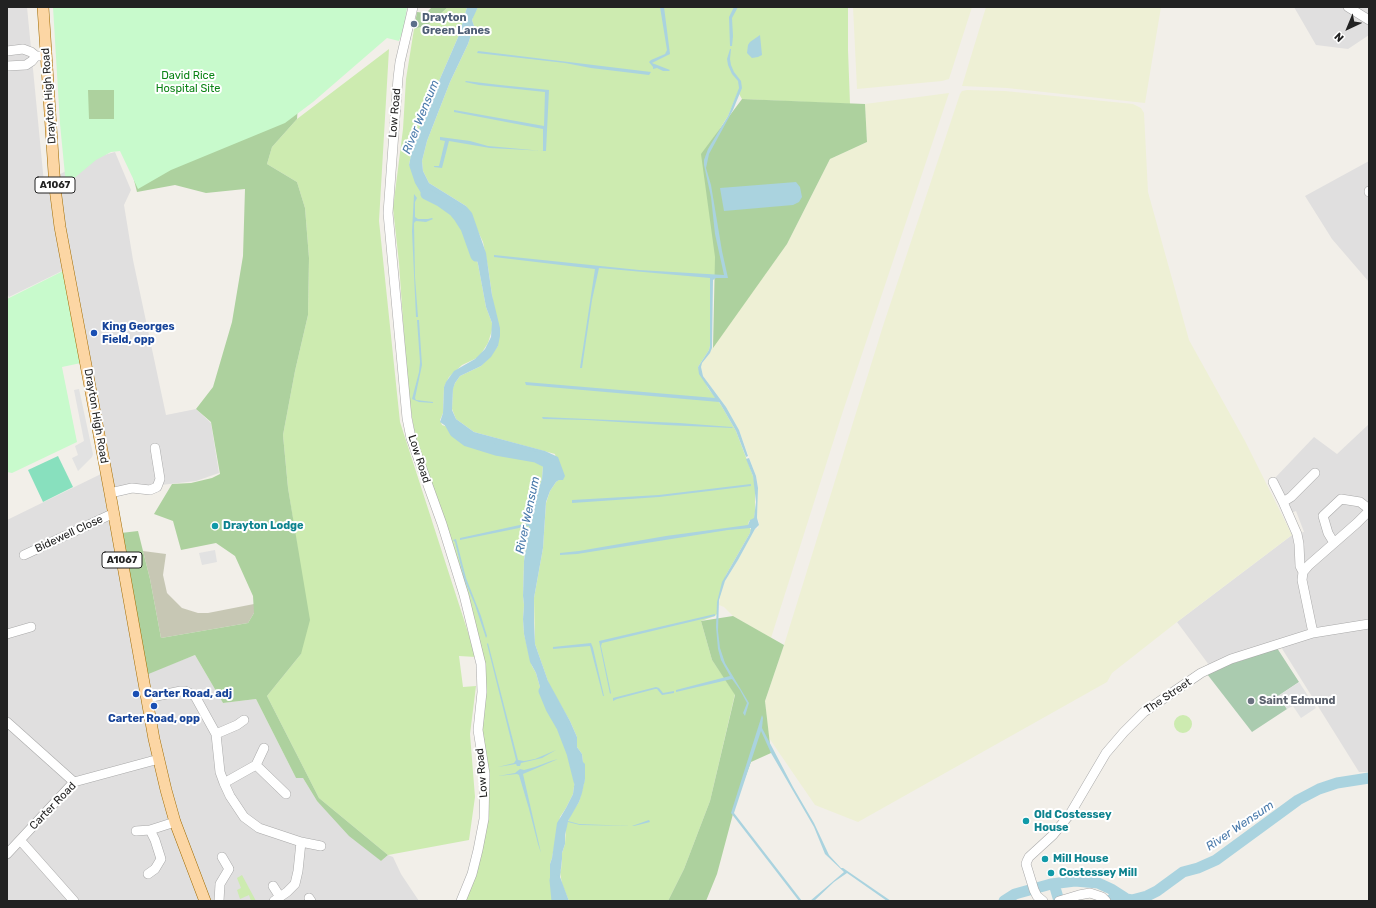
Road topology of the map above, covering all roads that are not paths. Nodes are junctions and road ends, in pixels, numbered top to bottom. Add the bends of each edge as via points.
1 (43, 7) edge
2 (412, 7) edge
3 (1348, 7) edge
4 (1369, 20) edge
5 (7, 51) edge
6 (41, 56) junction
7 (7, 66) edge
8 (158, 452) dead end
9 (1315, 473) dead end
10 (1277, 483) dead end
11 (110, 493) junction
12 (1283, 502) junction
13 (1369, 510) edge
14 (114, 513) junction
15 (1334, 543) junction
16 (24, 555) dead end
17 (1304, 572) junction
18 (1369, 624) edge
19 (31, 627) dead end
20 (7, 634) edge
21 (1312, 634) junction
22 (147, 698) junction
23 (244, 720) dead end
24 (7, 722) edge
25 (216, 734) junction
26 (264, 748) dead end
27 (158, 759) junction
28 (256, 765) junction
29 (74, 782) junction
30 (224, 783) junction
31 (286, 794) dead end
32 (175, 822) junction
33 (150, 830) junction
34 (136, 831) dead end
35 (20, 840) junction
36 (301, 842) junction
37 (321, 846) dead end
38 (7, 854) edge
39 (222, 857) dead end
40 (148, 874) dead end
41 (273, 886) dead end
42 (277, 899) edge
43 (1040, 899) edge
44 (1060, 900) edge
45 (1105, 900) edge
46 (74, 901) edge
47 (205, 901) edge
48 (220, 901) edge
49 (461, 901) edge

1 - 6 main road, Drayton High Road / A1067 via 45,30
2 - 49 street, Low Road via 398,78 388,213 411,438 464,595 481,664 482,692 478,730 485,774 484,819 472,874
3 - 4 street
5 - 6 street via 23,50
6 - 7 street via 26,65
6 - 11 main road, Drayton High Road / A1067 via 59,219
8 - 11 street via 160,479 156,487 150,490 132,488
9 - 12 street
10 - 12 street
11 - 14 main road, Drayton High Road / A1067
12 - 17 street via 1297,534 1300,566
13 - 15 street
13 - 15 street via 1360,502 1341,499 1332,507 1324,516 1328,533
14 - 16 street, Bidewell Close
14 - 22 main road, Drayton High Road / A1067
15 - 17 street
17 - 21 street via 1302,580
18 - 21 street, The Street
19 - 20 street
21 - 43 street, The Street via 1231,659 1201,673 1144,712 1106,753 1070,814 1053,835 1029,857 1026,864
22 - 25 street via 181,691 189,692 195,696
22 - 27 main road, Drayton High Road / A1067
23 - 25 street via 237,726
24 - 29 street
25 - 30 street via 220,772
26 - 28 street
27 - 29 street, Carter Road
27 - 32 main road, Drayton High Road / A1067
28 - 30 street
28 - 31 street via 271,772
29 - 35 street, Carter Road
30 - 36 street via 241,813 249,821 259,828
32 - 33 street
32 - 47 main road, Drayton High Road / A1067
33 - 34 street
33 - 40 street via 161,860
35 - 38 street, Carter Road
35 - 46 street
36 - 37 street
36 - 42 street via 296,884
39 - 48 street via 229,869 220,884
41 - 42 street
44 - 45 street via 1090,893 1097,894

